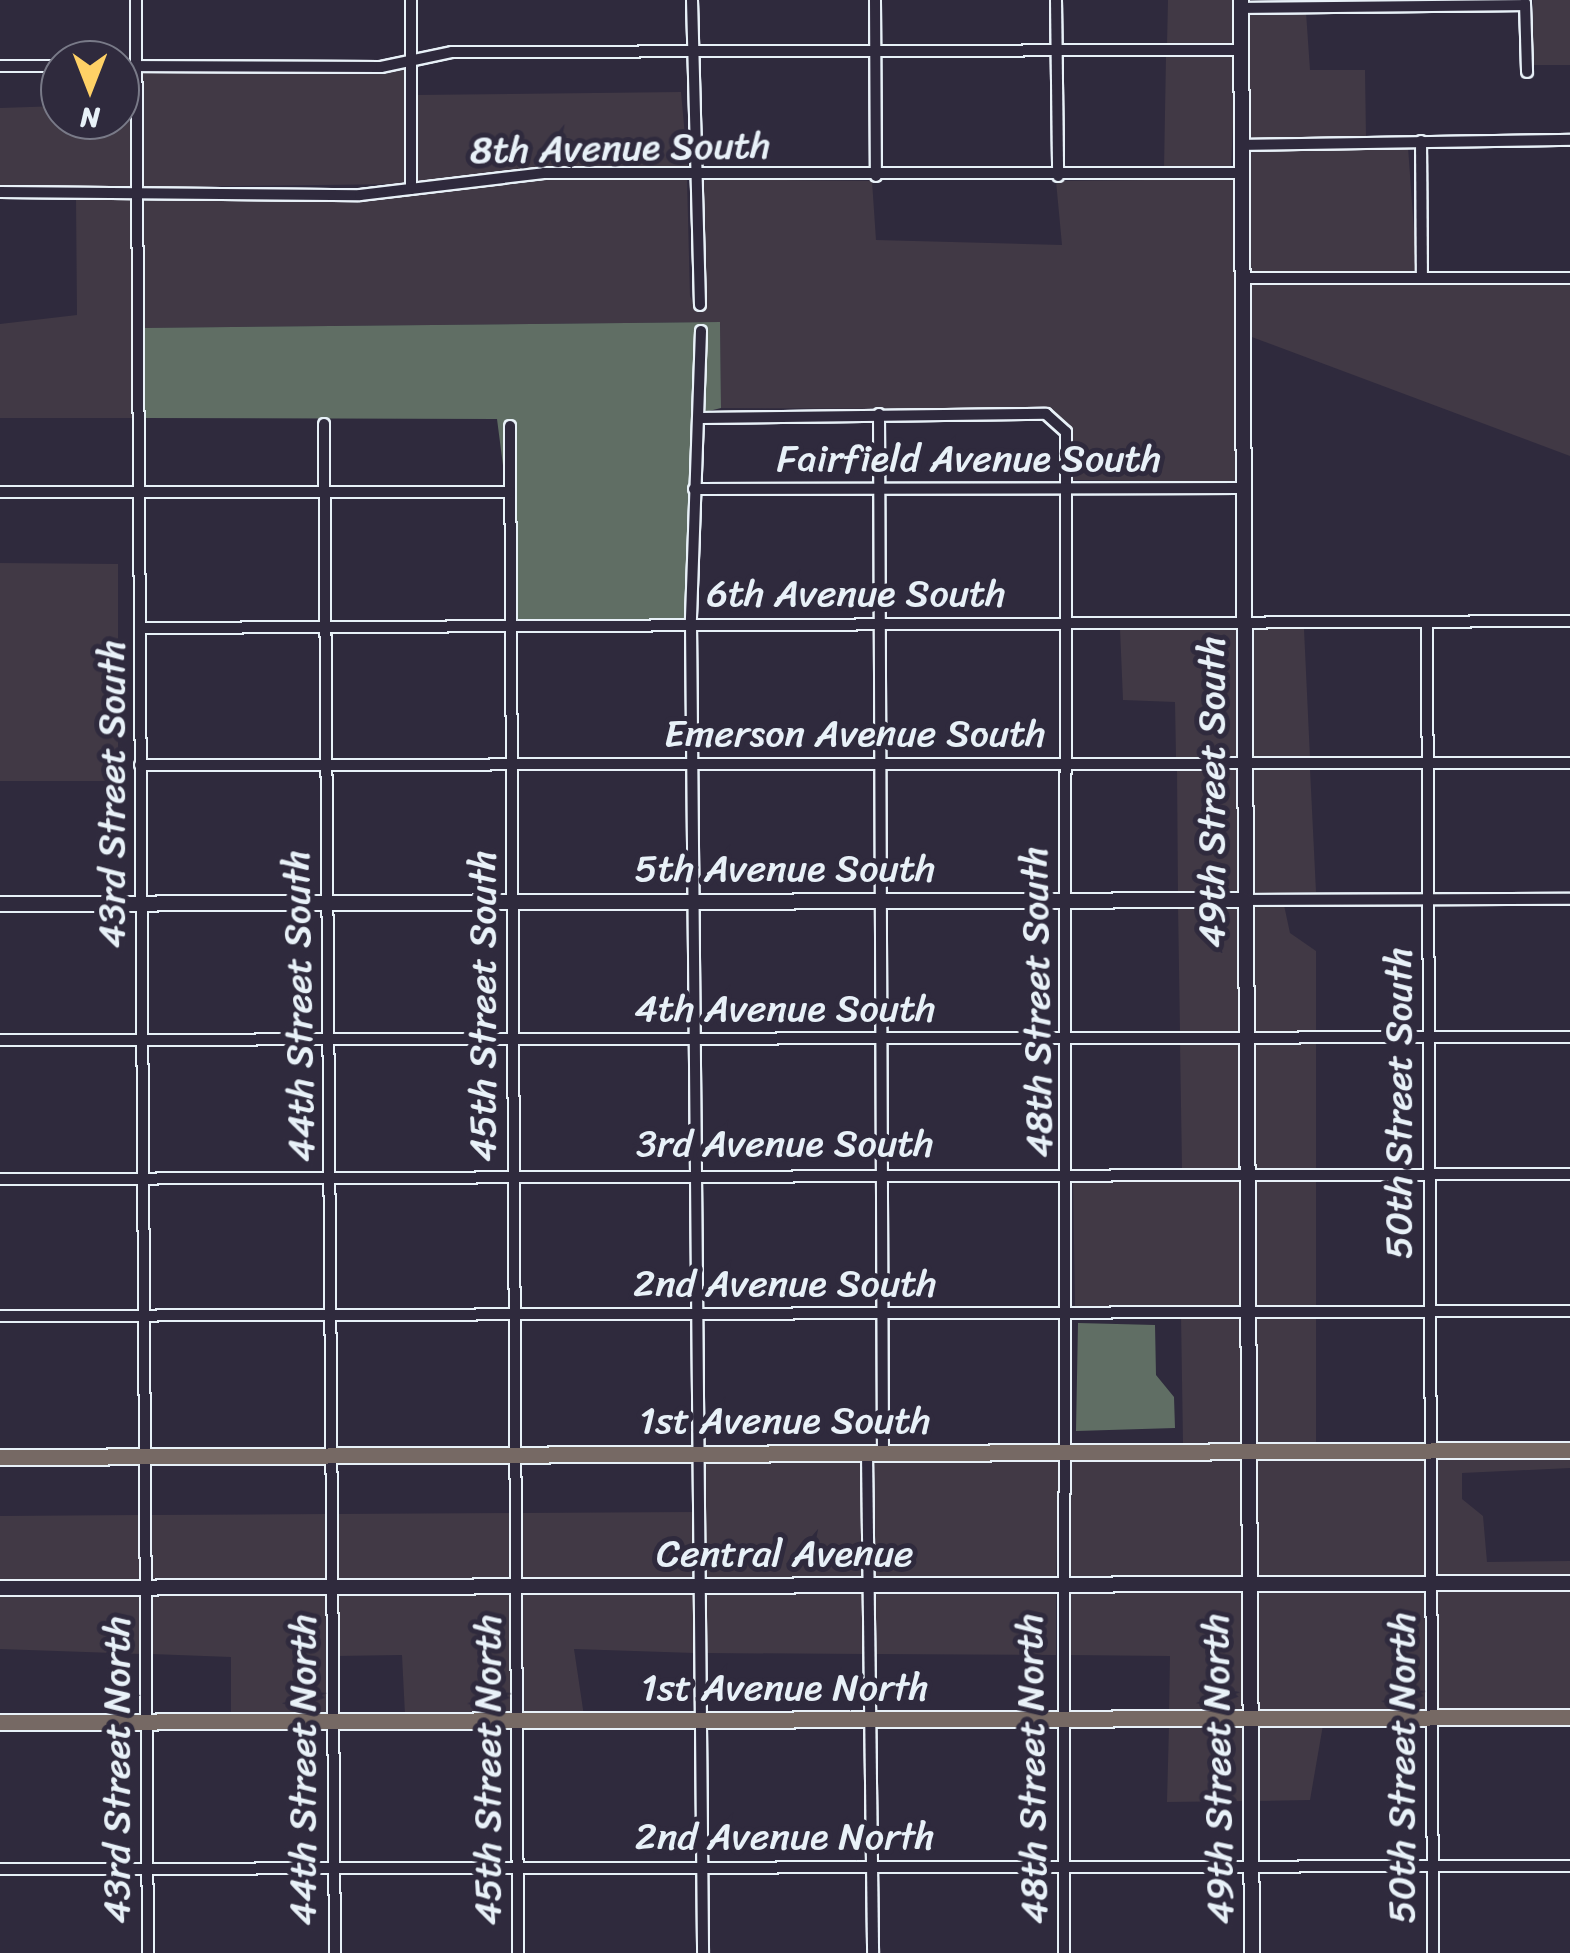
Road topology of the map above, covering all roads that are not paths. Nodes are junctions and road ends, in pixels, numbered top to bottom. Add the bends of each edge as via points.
1 (136, 0) edge
2 (411, 0) edge
3 (692, 0) edge
4 (875, 0) edge
5 (1056, 0) edge
6 (1525, 2) edge
7 (1241, 4) edge
8 (136, 40) edge
9 (691, 50) junction
10 (1241, 50) junction
11 (1058, 51) junction
12 (874, 52) junction
13 (411, 61) junction
14 (0, 66) edge
15 (40, 66) edge
16 (140, 66) edge
17 (1527, 72) dead end
18 (135, 140) edge
19 (1570, 140) edge
20 (1421, 141) junction
21 (1242, 144) junction
22 (692, 174) junction
23 (1242, 174) junction
24 (876, 176) junction
25 (1058, 176) junction
26 (411, 189) junction
27 (0, 192) edge
28 (135, 192) junction
29 (1242, 278) junction
30 (1422, 278) junction
31 (1570, 278) edge
32 (700, 304) dead end
33 (700, 330) dead end
34 (880, 414) junction
35 (701, 418) junction
36 (324, 424) dead end
37 (510, 426) dead end
38 (1063, 488) junction
39 (1243, 488) junction
40 (694, 489) junction
41 (880, 489) junction
42 (0, 492) edge
43 (140, 492) junction
44 (324, 492) junction
45 (510, 492) junction
46 (1570, 621) edge
47 (1427, 623) junction
48 (691, 624) junction
49 (881, 624) junction
50 (1063, 624) junction
51 (1244, 624) junction
52 (511, 626) junction
53 (325, 627) junction
54 (142, 628) junction
55 (1425, 762) junction
56 (1570, 762) edge
57 (693, 764) junction
58 (882, 764) junction
59 (1064, 764) junction
60 (1245, 764) junction
61 (326, 765) junction
62 (512, 765) junction
63 (140, 766) junction
64 (1570, 898) edge
65 (1428, 899) junction
66 (1066, 900) junction
67 (1245, 900) junction
68 (883, 901) junction
69 (512, 902) junction
70 (696, 902) junction
71 (328, 903) junction
72 (0, 904) edge
73 (142, 904) junction
74 (1246, 1037) junction
75 (1429, 1037) junction
76 (1570, 1037) edge
77 (884, 1038) junction
78 (1067, 1038) junction
79 (513, 1039) junction
80 (701, 1039) junction
81 (0, 1040) edge
82 (142, 1040) junction
83 (330, 1040) junction
84 (884, 1174) junction
85 (1068, 1174) junction
86 (1247, 1174) junction
87 (1429, 1174) junction
88 (1570, 1174) edge
89 (514, 1175) junction
90 (700, 1175) junction
91 (331, 1176) junction
92 (140, 1178) junction
93 (0, 1179) edge
94 (1070, 1311) junction
95 (1248, 1311) junction
96 (1430, 1311) junction
97 (1570, 1311) edge
98 (699, 1314) junction
99 (884, 1314) junction
100 (515, 1315) junction
101 (0, 1316) edge
102 (143, 1318) junction
103 (332, 1318) junction
104 (1430, 1448) junction
105 (1248, 1449) junction
106 (1570, 1450) edge
107 (1065, 1451) junction
108 (699, 1454) junction
109 (875, 1454) junction
110 (332, 1455) junction
111 (516, 1455) junction
112 (144, 1456) junction
113 (0, 1457) edge
114 (1570, 1583) edge
115 (1249, 1584) junction
116 (1431, 1584) junction
117 (1061, 1585) junction
118 (517, 1586) junction
119 (699, 1586) junction
120 (869, 1586) junction
121 (332, 1587) junction
122 (0, 1588) edge
123 (146, 1588) junction
124 (1570, 1717) edge
125 (869, 1719) junction
126 (1431, 1719) junction
127 (335, 1720) junction
128 (518, 1720) junction
129 (1063, 1720) junction
130 (1250, 1720) junction
131 (0, 1722) edge
132 (701, 1722) junction
133 (147, 1724) junction
134 (1064, 1865) junction
135 (1251, 1865) junction
136 (1433, 1865) junction
137 (871, 1866) junction
138 (1570, 1866) edge
139 (703, 1867) junction
140 (335, 1868) junction
141 (519, 1868) junction
142 (147, 1869) junction
143 (0, 1870) edge
144 (148, 1953) edge
145 (335, 1953) edge
146 (518, 1953) edge
147 (702, 1953) edge
148 (873, 1953) edge
149 (1064, 1953) edge
150 (1252, 1953) edge
151 (1432, 1953) edge

1 - 8 street, 43rd Street South
2 - 13 street
3 - 9 street
4 - 12 street
5 - 11 street
6 - 7 street
6 - 17 street
7 - 10 main road, 49th Street South
9 - 12 street
9 - 13 street via 452,52
9 - 22 street
10 - 11 street
10 - 21 main road, 49th Street South
11 - 12 street
11 - 25 street
12 - 24 street
13 - 16 street
13 - 26 street
14 - 15 street
18 - 28 street, 43rd Street South
19 - 20 street
20 - 21 street
20 - 30 street
21 - 23 main road, 49th Street South
22 - 24 street, 8th Avenue South
22 - 26 street, 8th Avenue South via 544,172
22 - 32 street
23 - 25 street, 8th Avenue South
23 - 29 main road, 49th Street South
24 - 25 street, 8th Avenue South
26 - 28 street, 8th Avenue South
27 - 28 street, 8th Avenue South
28 - 43 street, 43rd Street South
29 - 30 street
29 - 39 main road, 49th Street South
30 - 31 street
33 - 35 street
34 - 35 street
34 - 38 street, 48th Street South via 1059,420
34 - 41 street
35 - 40 street
36 - 44 street, 44th Street South
37 - 45 street, 45th Street South
38 - 39 street, Fairfield Avenue South
38 - 41 street, Fairfield Avenue South
38 - 50 street, 48th Street South
39 - 51 main road, 49th Street South
40 - 41 street, Fairfield Avenue South
40 - 48 street
41 - 49 street
42 - 43 street
43 - 44 street
43 - 54 street, 43rd Street South
44 - 45 street
44 - 53 street, 44th Street South
45 - 52 street, 45th Street South
46 - 47 street, 6th Avenue South
47 - 51 street, 6th Avenue South
47 - 55 street, 50th Street South
48 - 49 street, 6th Avenue South
48 - 52 street, 6th Avenue South
48 - 57 street
49 - 50 street, 6th Avenue South
49 - 58 street
50 - 51 street, 6th Avenue South
50 - 59 street, 48th Street South
51 - 60 main road, 49th Street South
52 - 53 street, 6th Avenue South
52 - 62 street, 45th Street South
53 - 54 street, 6th Avenue South
53 - 61 street, 44th Street South
54 - 63 street, 43rd Street South
55 - 56 street, Emerson Avenue South
55 - 60 street, Emerson Avenue South
55 - 65 street, 50th Street South
57 - 58 street, Emerson Avenue South
57 - 62 street, Emerson Avenue South
57 - 70 street
58 - 59 street, Emerson Avenue South
58 - 68 street
59 - 60 street, Emerson Avenue South
59 - 66 street, 48th Street South
60 - 67 main road, 49th Street South
61 - 62 street, Emerson Avenue South
61 - 63 street, Emerson Avenue South
61 - 71 street, 44th Street South
62 - 69 street, 45th Street South
63 - 73 street, 43rd Street South
64 - 65 street, 5th Avenue South
65 - 67 street, 5th Avenue South
65 - 75 street, 50th Street South
66 - 67 main road, 5th Avenue South
66 - 68 main road, 5th Avenue South
66 - 78 street, 48th Street South
67 - 74 main road, 49th Street South
68 - 70 main road, 5th Avenue South
68 - 77 street
69 - 70 main road, 5th Avenue South
69 - 71 main road, 5th Avenue South
69 - 79 street, 45th Street South
70 - 80 street
71 - 73 main road, 5th Avenue South
71 - 83 street, 44th Street South
72 - 73 main road, 5th Avenue South
73 - 82 street, 43rd Street South
74 - 75 street, 4th Avenue South
74 - 78 street, 4th Avenue South
74 - 86 main road, 49th Street South
75 - 76 street, 4th Avenue South
75 - 87 street, 50th Street South
77 - 78 street, 4th Avenue South
77 - 80 street, 4th Avenue South
77 - 84 street
78 - 85 street, 48th Street South
79 - 80 street, 4th Avenue South
79 - 83 street, 4th Avenue South
79 - 89 street, 45th Street South
80 - 90 street
81 - 82 street, 4th Avenue South
82 - 83 street, 4th Avenue South
82 - 92 street, 43rd Street South
83 - 91 street, 44th Street South
84 - 85 street, 3rd Avenue South
84 - 90 street, 3rd Avenue South
84 - 99 street
85 - 86 street, 3rd Avenue South
85 - 94 street, 48th Street South
86 - 87 street, 3rd Avenue South
86 - 95 main road, 49th Street South
87 - 88 street, 3rd Avenue South
87 - 96 street, 50th Street South
89 - 90 street, 3rd Avenue South
89 - 91 street, 3rd Avenue South
89 - 100 street, 45th Street South
90 - 98 street
91 - 92 street, 3rd Avenue South
91 - 103 street, 44th Street South
92 - 93 street, 3rd Avenue South
92 - 102 street, 43rd Street South
94 - 95 street, 2nd Avenue South
94 - 99 street, 2nd Avenue South
94 - 107 street, 48th Street South
95 - 96 street, 2nd Avenue South
95 - 105 main road, 49th Street South
96 - 97 street, 2nd Avenue South
96 - 104 street, 50th Street South
98 - 99 street, 2nd Avenue South
98 - 100 street, 2nd Avenue South
98 - 108 street
99 - 109 street
100 - 103 street, 2nd Avenue South
100 - 111 street, 45th Street South
101 - 102 street, 2nd Avenue South
102 - 103 street, 2nd Avenue South
102 - 112 street, 43rd Street South
103 - 110 street, 44th Street South
104 - 105 main road, 1st Avenue South
104 - 106 main road, 1st Avenue South
104 - 116 street, 50th Street South
105 - 107 main road, 1st Avenue South
105 - 115 main road, 49th Street South
107 - 109 main road, 1st Avenue South
107 - 117 street, 48th Street South
108 - 109 main road, 1st Avenue South
108 - 111 main road, 1st Avenue South
108 - 119 street
109 - 120 street
110 - 111 main road, 1st Avenue South
110 - 112 main road, 1st Avenue South
110 - 121 street, 44th Street South
111 - 118 street, 45th Street South
112 - 113 main road, 1st Avenue South
112 - 123 street, 43rd Street South
114 - 116 main road, Central Avenue
115 - 116 main road, Central Avenue
115 - 117 main road, Central Avenue
115 - 130 main road, 49th Street North
116 - 126 street, 50th Street North
117 - 120 main road, Central Avenue
117 - 129 street, 48th Street North
118 - 119 main road, Central Avenue
118 - 121 main road, Central Avenue
118 - 128 street, 45th Street North
119 - 120 main road, Central Avenue
119 - 132 street
120 - 125 street
121 - 123 main road, Central Avenue
121 - 127 street, 44th Street North
122 - 123 main road, Central Avenue
123 - 133 street, 43rd Street North
124 - 126 main road, 1st Avenue North
125 - 129 main road, 1st Avenue North
125 - 132 main road, 1st Avenue North
125 - 137 street
126 - 130 main road, 1st Avenue North
126 - 136 street, 50th Street North
127 - 128 main road, 1st Avenue North
127 - 133 main road, 1st Avenue North
127 - 140 street, 44th Street North
128 - 132 main road, 1st Avenue North
128 - 141 street, 45th Street North
129 - 130 main road, 1st Avenue North
129 - 134 street, 48th Street North
130 - 135 main road, 49th Street North
131 - 133 main road, 1st Avenue North
132 - 139 street
133 - 142 street, 43rd Street North
134 - 135 street, 2nd Avenue North
134 - 137 street, 2nd Avenue North
134 - 149 street, 48th Street North
135 - 136 street, 2nd Avenue North
135 - 150 main road, 49th Street North
136 - 138 street, 2nd Avenue North
136 - 151 street, 50th Street North
137 - 139 street, 2nd Avenue North
137 - 148 street
139 - 141 street, 2nd Avenue North
139 - 147 street
140 - 141 street, 2nd Avenue North
140 - 142 street, 2nd Avenue North
140 - 145 street, 44th Street North
141 - 146 street, 45th Street North
142 - 143 street, 2nd Avenue North
142 - 144 street, 43rd Street North

